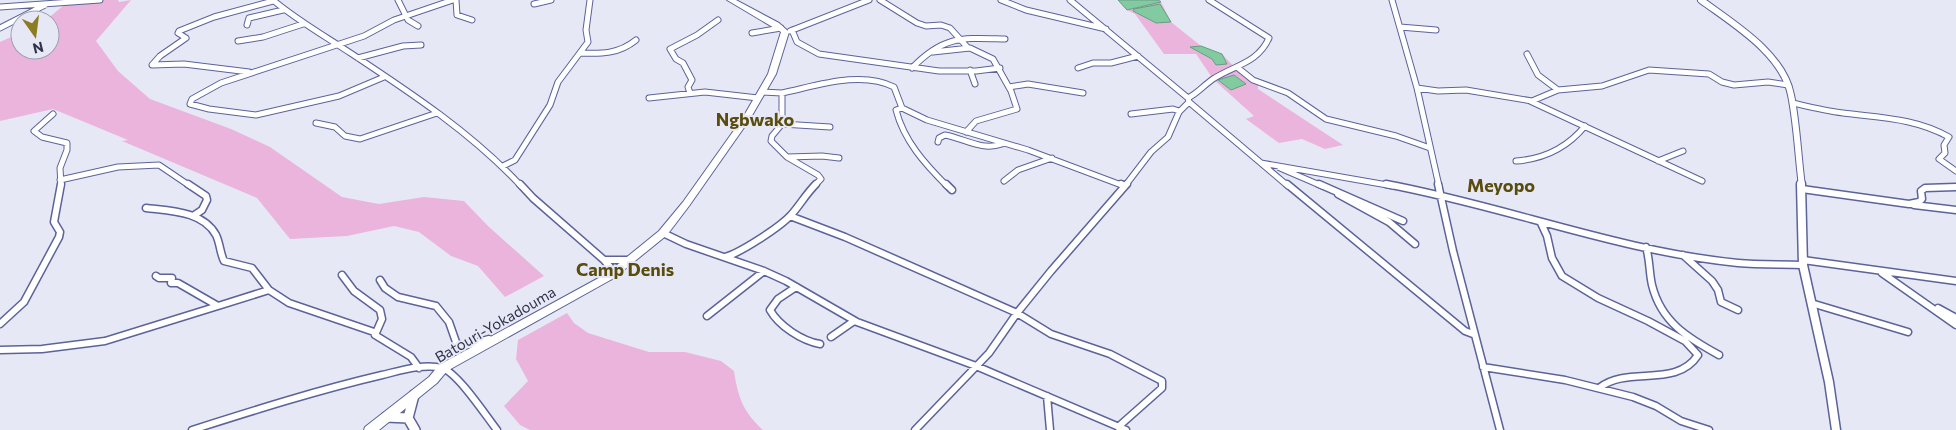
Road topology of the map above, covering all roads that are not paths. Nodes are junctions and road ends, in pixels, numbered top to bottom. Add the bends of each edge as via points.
1 (100, 0) edge
2 (273, 0) edge
3 (398, 0) edge
4 (454, 0) edge
5 (551, 0) edge
6 (590, 0) edge
7 (731, 0) edge
8 (869, 0) edge
9 (880, 0) edge
10 (1002, 0) edge
11 (1070, 0) edge
12 (1209, 0) edge
13 (1392, 0) edge
14 (1701, 0) edge
15 (52, 2) edge
16 (534, 4) dead end
17 (0, 6) edge
18 (283, 10) junction
19 (407, 16) junction
20 (472, 20) dead end
21 (718, 20) dead end
22 (303, 24) junction
23 (247, 25) dead end
24 (418, 26) dead end
25 (1400, 27) junction
26 (0, 28) edge
27 (1106, 29) junction
28 (786, 30) junction
29 (1436, 30) dead end
30 (752, 34) dead end
31 (1005, 39) dead end
32 (636, 40) dead end
33 (962, 40) junction
34 (238, 41) dead end
35 (336, 44) junction
36 (420, 45) dead end
37 (968, 48) junction
38 (933, 52) junction
39 (580, 53) junction
40 (1527, 54) dead end
41 (1138, 56) junction
42 (358, 58) junction
43 (912, 68) junction
44 (1000, 68) junction
45 (1078, 68) dead end
46 (1238, 68) junction
47 (970, 70) junction
48 (253, 72) junction
49 (384, 77) junction
50 (975, 84) dead end
51 (1788, 85) junction
52 (1009, 87) junction
53 (1417, 88) junction
54 (1558, 90) junction
55 (690, 93) junction
56 (782, 93) junction
57 (1083, 93) dead end
58 (760, 95) junction
59 (649, 98) dead end
60 (1189, 100) junction
61 (1530, 101) junction
62 (1793, 104) junction
63 (902, 108) junction
64 (1179, 111) junction
65 (437, 113) junction
66 (54, 114) dead end
67 (1131, 114) dead end
68 (316, 123) dead end
69 (782, 124) junction
70 (1585, 126) junction
71 (830, 128) dead end
72 (966, 132) junction
73 (938, 142) dead end
74 (1002, 144) junction
75 (1430, 148) junction
76 (1683, 151) dead end
77 (787, 157) junction
78 (839, 158) dead end
79 (1052, 158) junction
80 (1516, 161) dead end
81 (1658, 162) junction
82 (1260, 163) junction
83 (1271, 164) junction
84 (504, 166) junction
85 (1956, 172) edge
86 (60, 180) junction
87 (1004, 181) dead end
88 (1702, 181) dead end
89 (1125, 186) junction
90 (1956, 186) edge
91 (1802, 188) junction
92 (952, 190) dead end
93 (1334, 190) junction
94 (1442, 196) junction
95 (1909, 204) junction
96 (146, 208) dead end
97 (1956, 210) edge
98 (194, 216) junction
99 (790, 216) junction
100 (1403, 221) dead end
101 (1541, 223) junction
102 (663, 233) junction
103 (1415, 244) dead end
104 (1646, 247) junction
105 (1682, 254) junction
106 (734, 257) junction
107 (604, 260) junction
108 (631, 260) junction
109 (1803, 262) junction
110 (764, 271) junction
111 (1878, 271) junction
112 (342, 275) dead end
113 (156, 276) dead end
114 (610, 276) junction
115 (380, 280) dead end
116 (1956, 281) edge
117 (796, 286) junction
118 (269, 290) junction
119 (1914, 294) junction
120 (1811, 303) junction
121 (218, 306) junction
122 (1738, 310) dead end
123 (1017, 313) junction
124 (707, 316) dead end
125 (1956, 318) edge
126 (854, 320) junction
127 (0, 324) edge
128 (1956, 324) edge
129 (1908, 332) dead end
130 (375, 334) junction
131 (1473, 334) junction
132 (831, 337) dead end
133 (496, 340) junction
134 (820, 344) dead end
135 (0, 350) edge
136 (1720, 355) dead end
137 (976, 366) junction
138 (1483, 367) junction
139 (419, 368) junction
140 (443, 368) junction
141 (1599, 388) junction
142 (414, 395) junction
143 (1047, 396) junction
144 (386, 417) junction
145 (408, 418) junction
146 (1118, 427) junction
147 (919, 428) edge
148 (192, 430) edge
149 (370, 430) edge
150 (416, 430) edge
151 (497, 430) edge
152 (1050, 430) edge
153 (1126, 430) edge
154 (1500, 430) edge
155 (1709, 430) edge
156 (1836, 430) edge

1 - 15 street
2 - 18 street
2 - 48 street via 208,18 179,30 178,34 186,38 152,65 184,64
3 - 19 street
4 - 19 street
4 - 20 street via 457,15
5 - 16 street
6 - 39 street via 586,30 588,42
7 - 28 highway
8 - 28 street
9 - 33 street via 917,23 950,28
10 - 27 street via 1021,11
11 - 27 street
12 - 46 street via 1269,38 1260,54
13 - 25 street
14 - 51 street via 1755,40 1780,69
15 - 17 street
15 - 26 street
18 - 22 street
18 - 23 street via 249,18
19 - 24 street
19 - 35 street via 364,36
21 - 55 street via 670,49 692,80 688,87
22 - 34 street
22 - 35 street
25 - 29 street
25 - 53 street
27 - 41 street
28 - 30 street
28 - 43 street via 797,42 814,52
28 - 58 highway, Batouri-Yokadouma via 772,74
31 - 33 street
32 - 39 street via 615,53
33 - 37 street
33 - 38 street via 945,42
35 - 42 street
35 - 48 street
36 - 42 street via 403,46
37 - 38 street
37 - 44 street via 993,59
38 - 43 street via 922,57
39 - 84 street via 558,82 550,105 517,158
40 - 54 street via 1538,76
41 - 45 street
41 - 60 street
42 - 49 street
43 - 47 street
44 - 47 street
44 - 52 street
46 - 60 street via 1215,78
46 - 75 street via 1253,80 1288,93 1326,119
47 - 50 street
48 - 49 street via 221,83 192,99 190,104 256,115 339,96
49 - 65 street
51 - 54 street via 1768,82 1734,85 1709,74 1649,70 1602,86
51 - 62 street
52 - 57 street via 1028,84
52 - 72 street via 1017,109 976,121
53 - 61 street via 1466,90
53 - 75 street
54 - 61 street
55 - 58 street
55 - 59 street
56 - 58 street
56 - 63 street via 832,83 881,80 894,87
56 - 69 street
58 - 102 highway, Batouri-Yokadouma via 715,165
60 - 64 street
60 - 82 street
61 - 70 street
62 - 85 street via 1899,118 1934,129 1949,137 1944,145 1945,153 1939,159
62 - 91 street
63 - 72 street via 920,118
63 - 92 street via 896,110 898,122 912,145
64 - 67 street
64 - 89 street via 1169,136 1154,148
65 - 68 street via 360,139 345,136 335,127
65 - 84 street
66 - 86 street via 34,131 39,137 66,143
69 - 71 street
69 - 77 street via 770,139
70 - 80 street via 1557,150 1532,160
70 - 81 street
72 - 74 street
73 - 74 street via 944,136 984,148
74 - 79 street
75 - 94 street
76 - 81 street
77 - 78 street
77 - 99 street via 821,179
79 - 87 street via 1018,170
79 - 89 street
81 - 88 street
82 - 83 street
82 - 131 street via 1465,331
83 - 93 street
83 - 94 street
84 - 107 street via 534,198
86 - 98 street via 118,167 159,165 206,196 205,206
86 - 127 street via 54,222 60,232 59,237 24,302
89 - 123 street
90 - 95 street via 1925,188 1921,191 1922,199
91 - 95 street
91 - 109 street
93 - 100 street
93 - 103 street via 1344,199 1389,222
94 - 101 street
94 - 131 street
95 - 97 street
96 - 98 street
98 - 118 street via 216,235 224,261 252,268
99 - 106 street
99 - 123 street
101 - 104 street
101 - 141 street via 1552,258 1562,276 1598,298 1685,341 1698,354 1695,362 1678,371 1614,379
102 - 106 street via 686,244
102 - 108 highway, Batouri-Yokadouma
104 - 105 street
104 - 136 street via 1650,256 1652,289 1666,320
105 - 109 street via 1747,264
105 - 122 street via 1716,285 1719,301
106 - 110 street
107 - 108 street
107 - 114 street via 610,267
108 - 114 highway, Batouri-Yokadouma
109 - 111 street
109 - 120 street
110 - 117 street
110 - 124 street
111 - 116 street
111 - 119 street
112 - 130 street via 354,291 380,310 382,318
113 - 121 street via 172,278 171,283 178,283
114 - 133 highway, Batouri-Yokadouma
115 - 133 street via 384,288 400,300 436,306 461,346
117 - 126 street
117 - 134 street via 772,305 771,315 789,330 815,345
118 - 121 street
118 - 130 street via 289,303
119 - 125 street
119 - 128 street
120 - 129 street
120 - 156 street
121 - 135 street via 105,341 42,349
123 - 137 street
123 - 146 street via 1051,334 1110,354 1162,381 1162,388
126 - 132 street
126 - 137 street
130 - 139 street via 411,357
131 - 138 street
133 - 140 highway, Batouri-Yokadouma
137 - 143 street
137 - 147 street
138 - 141 street
138 - 154 street
139 - 140 street
139 - 148 street via 347,384
140 - 142 highway, Batouri-Yokadouma
140 - 151 street via 467,391
141 - 155 street via 1644,400 1681,421
142 - 144 highway, Batouri-Yokadouma
142 - 145 main road
143 - 146 street
143 - 152 street
144 - 145 main road
144 - 149 highway, Batouri-Yokadouma
145 - 150 main road
146 - 153 street

